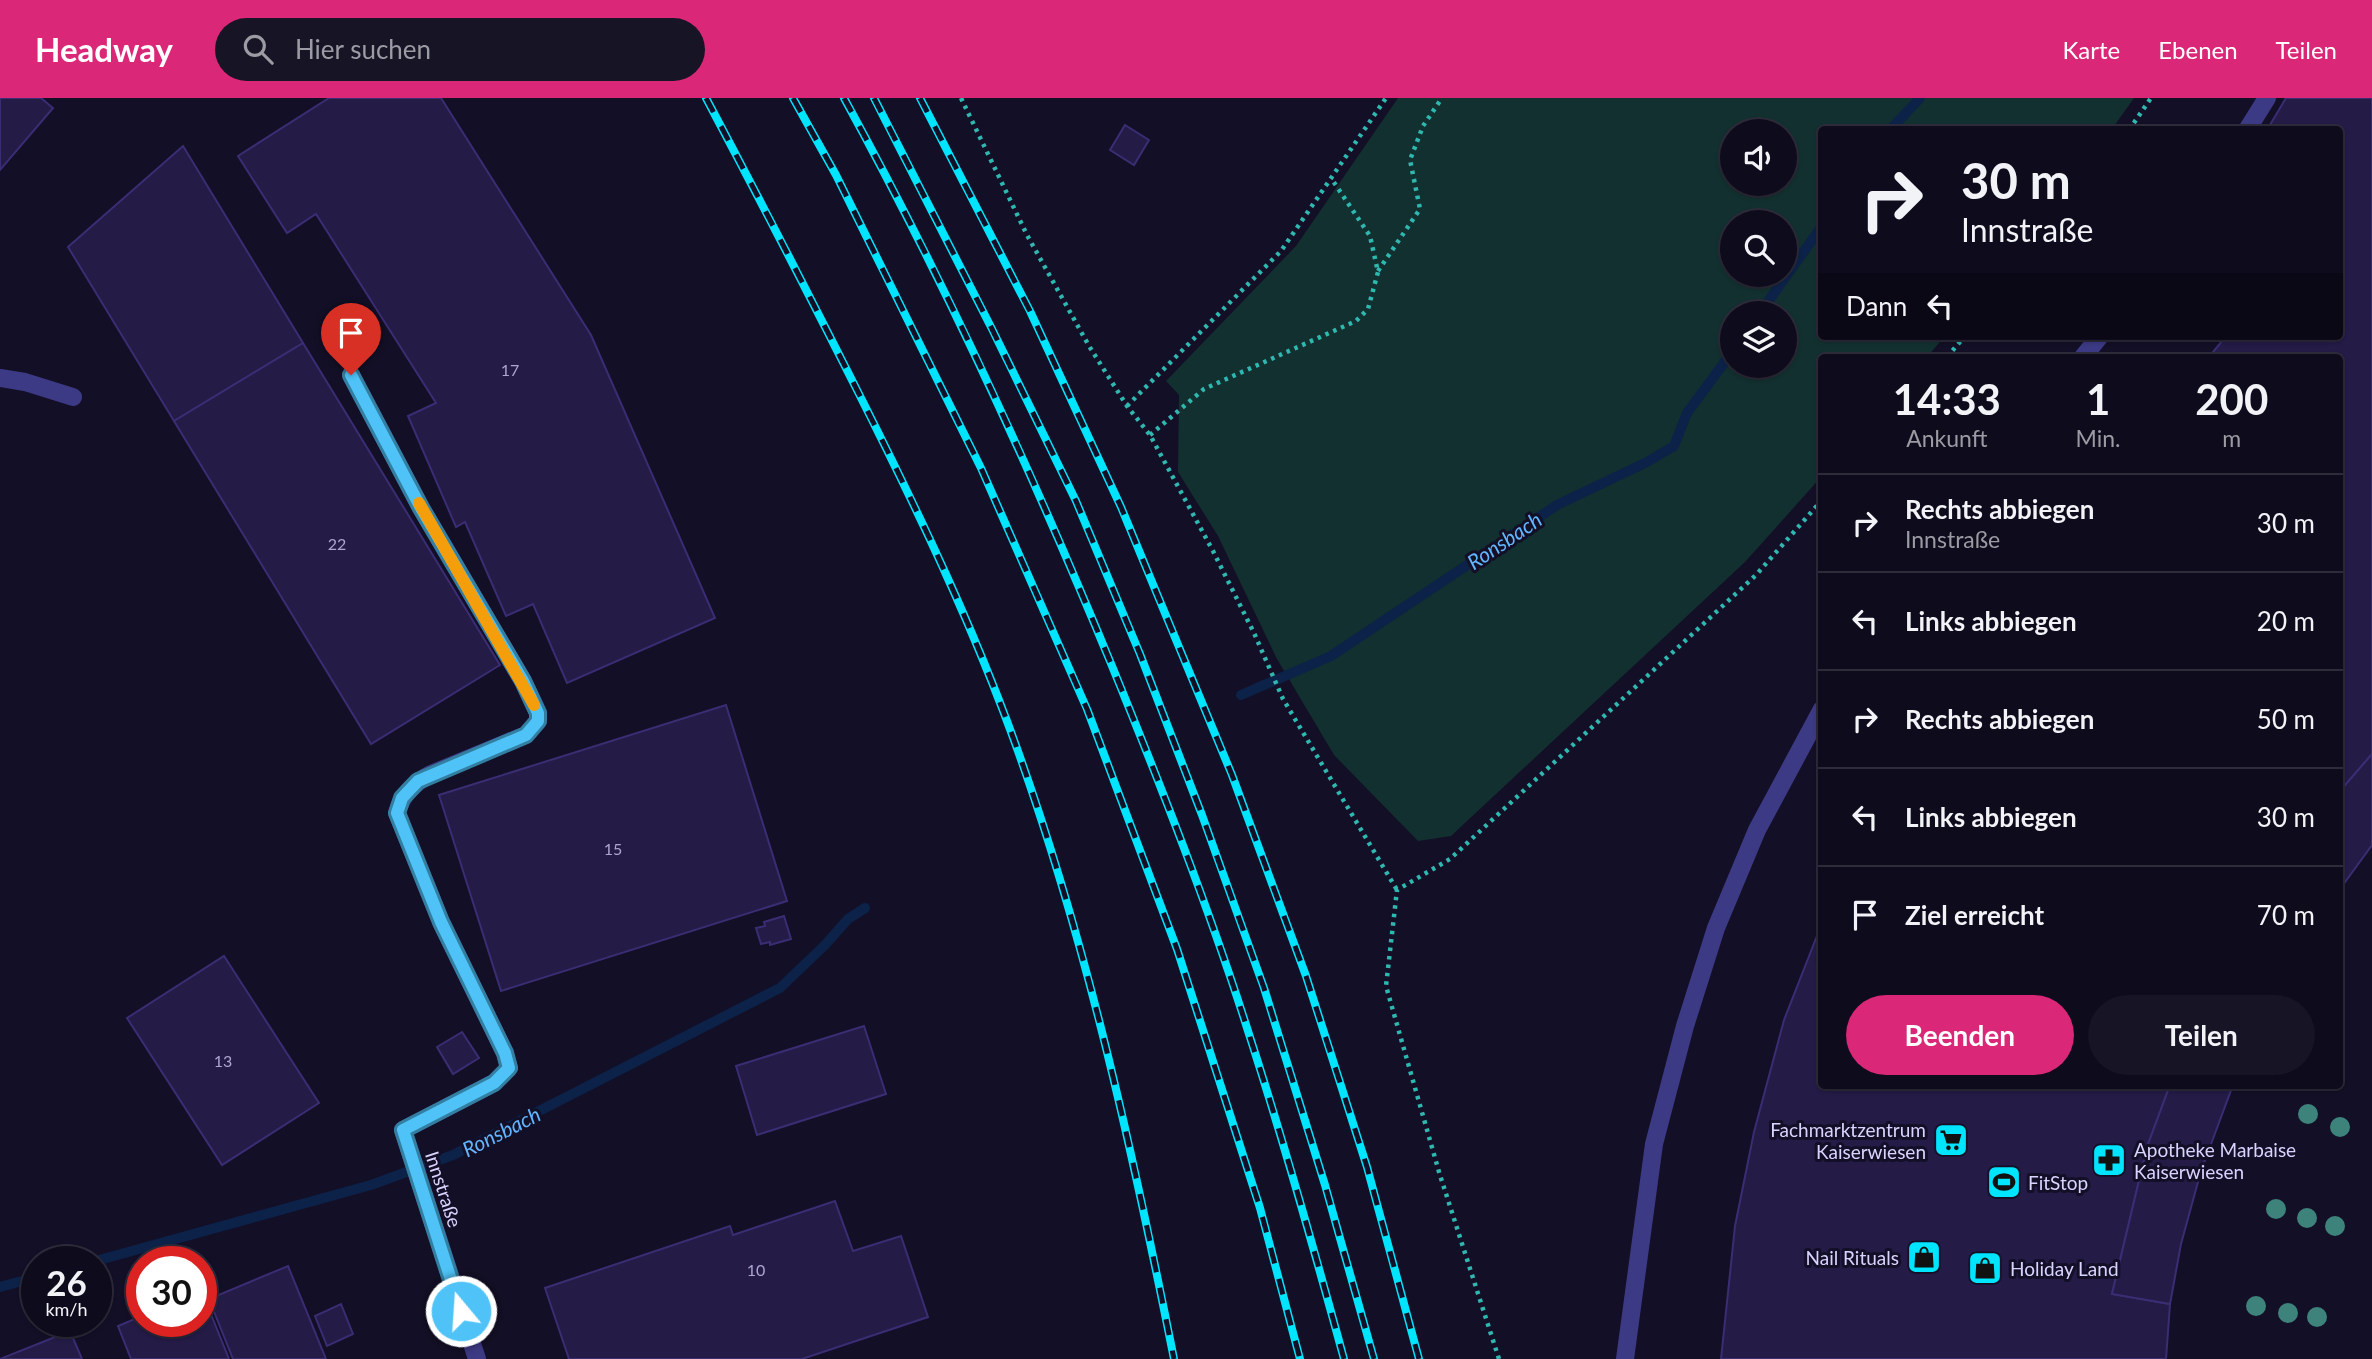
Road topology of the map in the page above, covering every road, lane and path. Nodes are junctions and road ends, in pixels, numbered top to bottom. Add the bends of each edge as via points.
1 (961, 98) edge
2 (1386, 98) edge
3 (1442, 98) edge
4 (2151, 98) edge
5 (2267, 98) edge
6 (2132, 126) edge
7 (2250, 126) edge
8 (1331, 178) junction
9 (1378, 272) junction
10 (1962, 340) edge
11 (2097, 340) edge
12 (1950, 354) edge
13 (2085, 354) edge
14 (351, 375) dead end
15 (0, 377) edge
16 (73, 397) dead end
17 (1127, 405) junction
18 (1150, 435) junction
19 (1818, 505) edge
20 (1818, 716) edge
21 (1397, 890) junction
22 (477, 1359) edge
23 (1499, 1359) edge
24 (1625, 1359) edge

1 - 17 path via 1027,235
2 - 8 path
3 - 9 path via 1423,126 1410,160 1420,209
4 - 6 path
5 - 7 street
8 - 9 path via 1370,236
8 - 17 path via 1281,251
9 - 18 path via 1368,309 1356,321 1204,389
10 - 12 path
11 - 13 street
14 - 22 street, Innstraße via 538,713 538,721 526,735 418,781 402,798 397,813 441,922 509,1068 494,1083 403,1130
15 - 16 street
17 - 18 path
18 - 21 path via 1213,551 1283,699
19 - 21 path via 1756,575 1460,850
20 - 24 street via 1757,830 1716,928 1685,1026 1654,1144
21 - 23 path via 1386,986

